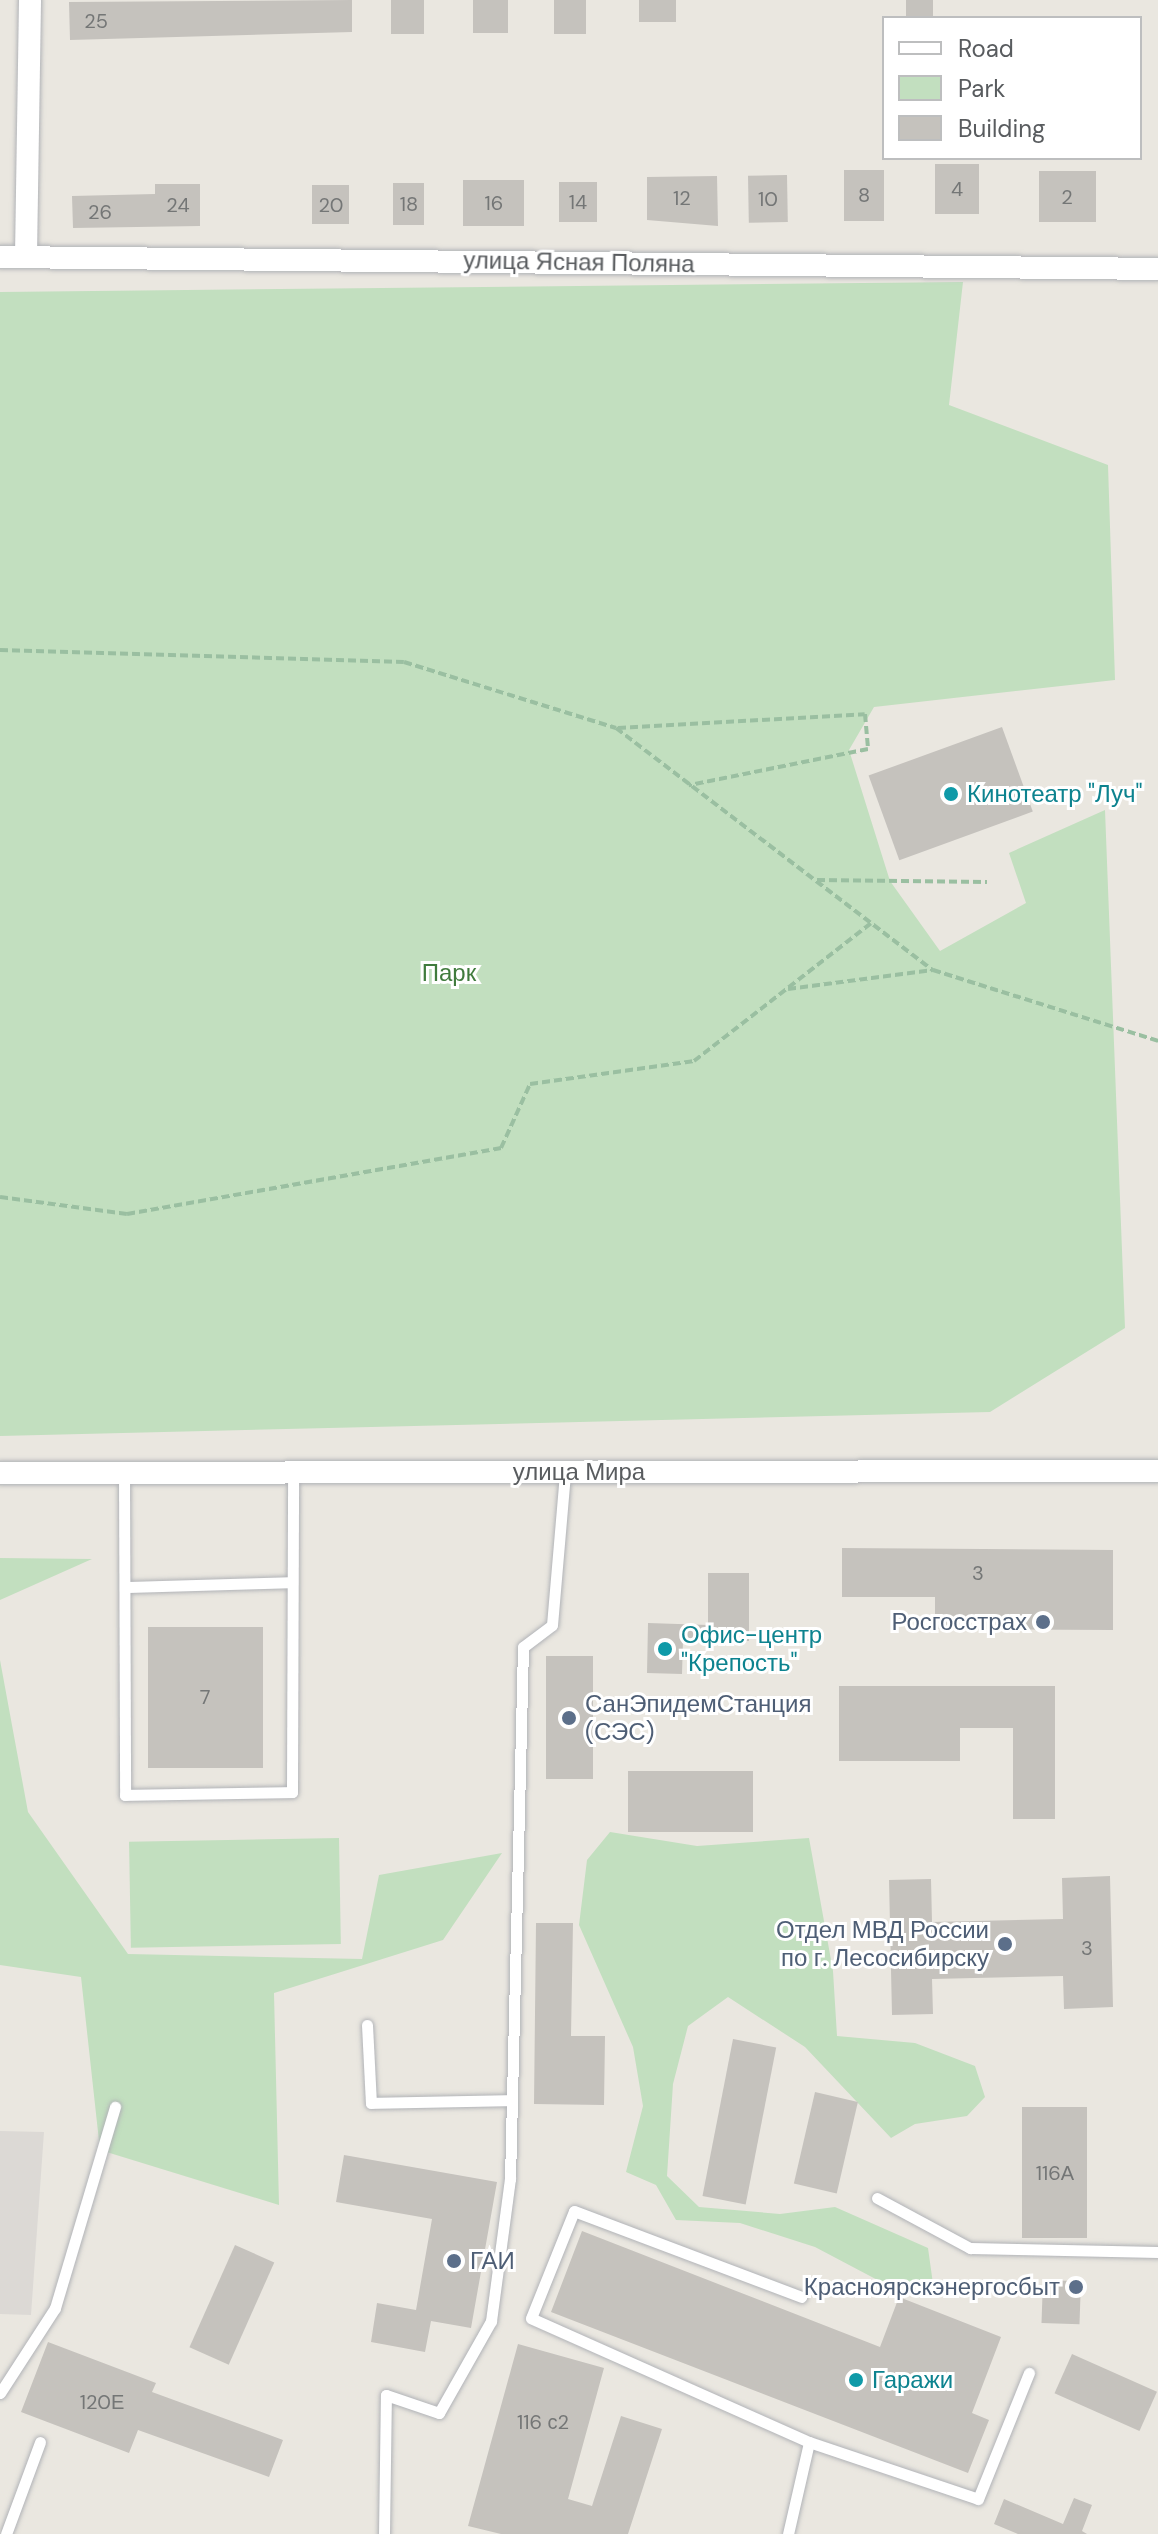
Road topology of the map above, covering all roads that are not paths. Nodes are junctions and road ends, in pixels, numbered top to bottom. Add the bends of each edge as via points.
1 (30, 0) edge
2 (26, 256) junction
3 (0, 257) edge
4 (1158, 269) edge
5 (1158, 1471) edge
6 (565, 1472) junction
7 (0, 1473) edge
8 (124, 1474) junction
9 (293, 1475) junction
10 (292, 1582) junction
11 (125, 1587) junction
12 (367, 2025) dead end
13 (512, 2100) junction
14 (115, 2107) dead end
15 (877, 2198) dead end
16 (1158, 2252) edge
17 (801, 2297) dead end
18 (1029, 2373) dead end
19 (0, 2393) edge
20 (40, 2442) dead end
21 (809, 2442) junction
22 (6, 2534) edge
23 (384, 2534) edge
24 (788, 2534) edge

1 - 2 street
2 - 3 street, улица Ясная Поляна
2 - 4 street, улица Ясная Поляна
5 - 6 street, улица Мира
6 - 9 street, улица Мира
6 - 13 lane via 552,1625 523,1647
7 - 8 street, улица Мира
8 - 9 street, улица Мира
8 - 11 lane
9 - 10 lane
10 - 11 lane
10 - 11 lane via 292,1792 125,1795
12 - 13 lane via 371,2103
13 - 23 lane via 491,2321 439,2413 386,2395
14 - 19 lane via 55,2308
15 - 16 lane via 970,2248
17 - 21 lane via 574,2211 531,2318
18 - 21 lane via 978,2499
20 - 22 lane
21 - 24 lane

